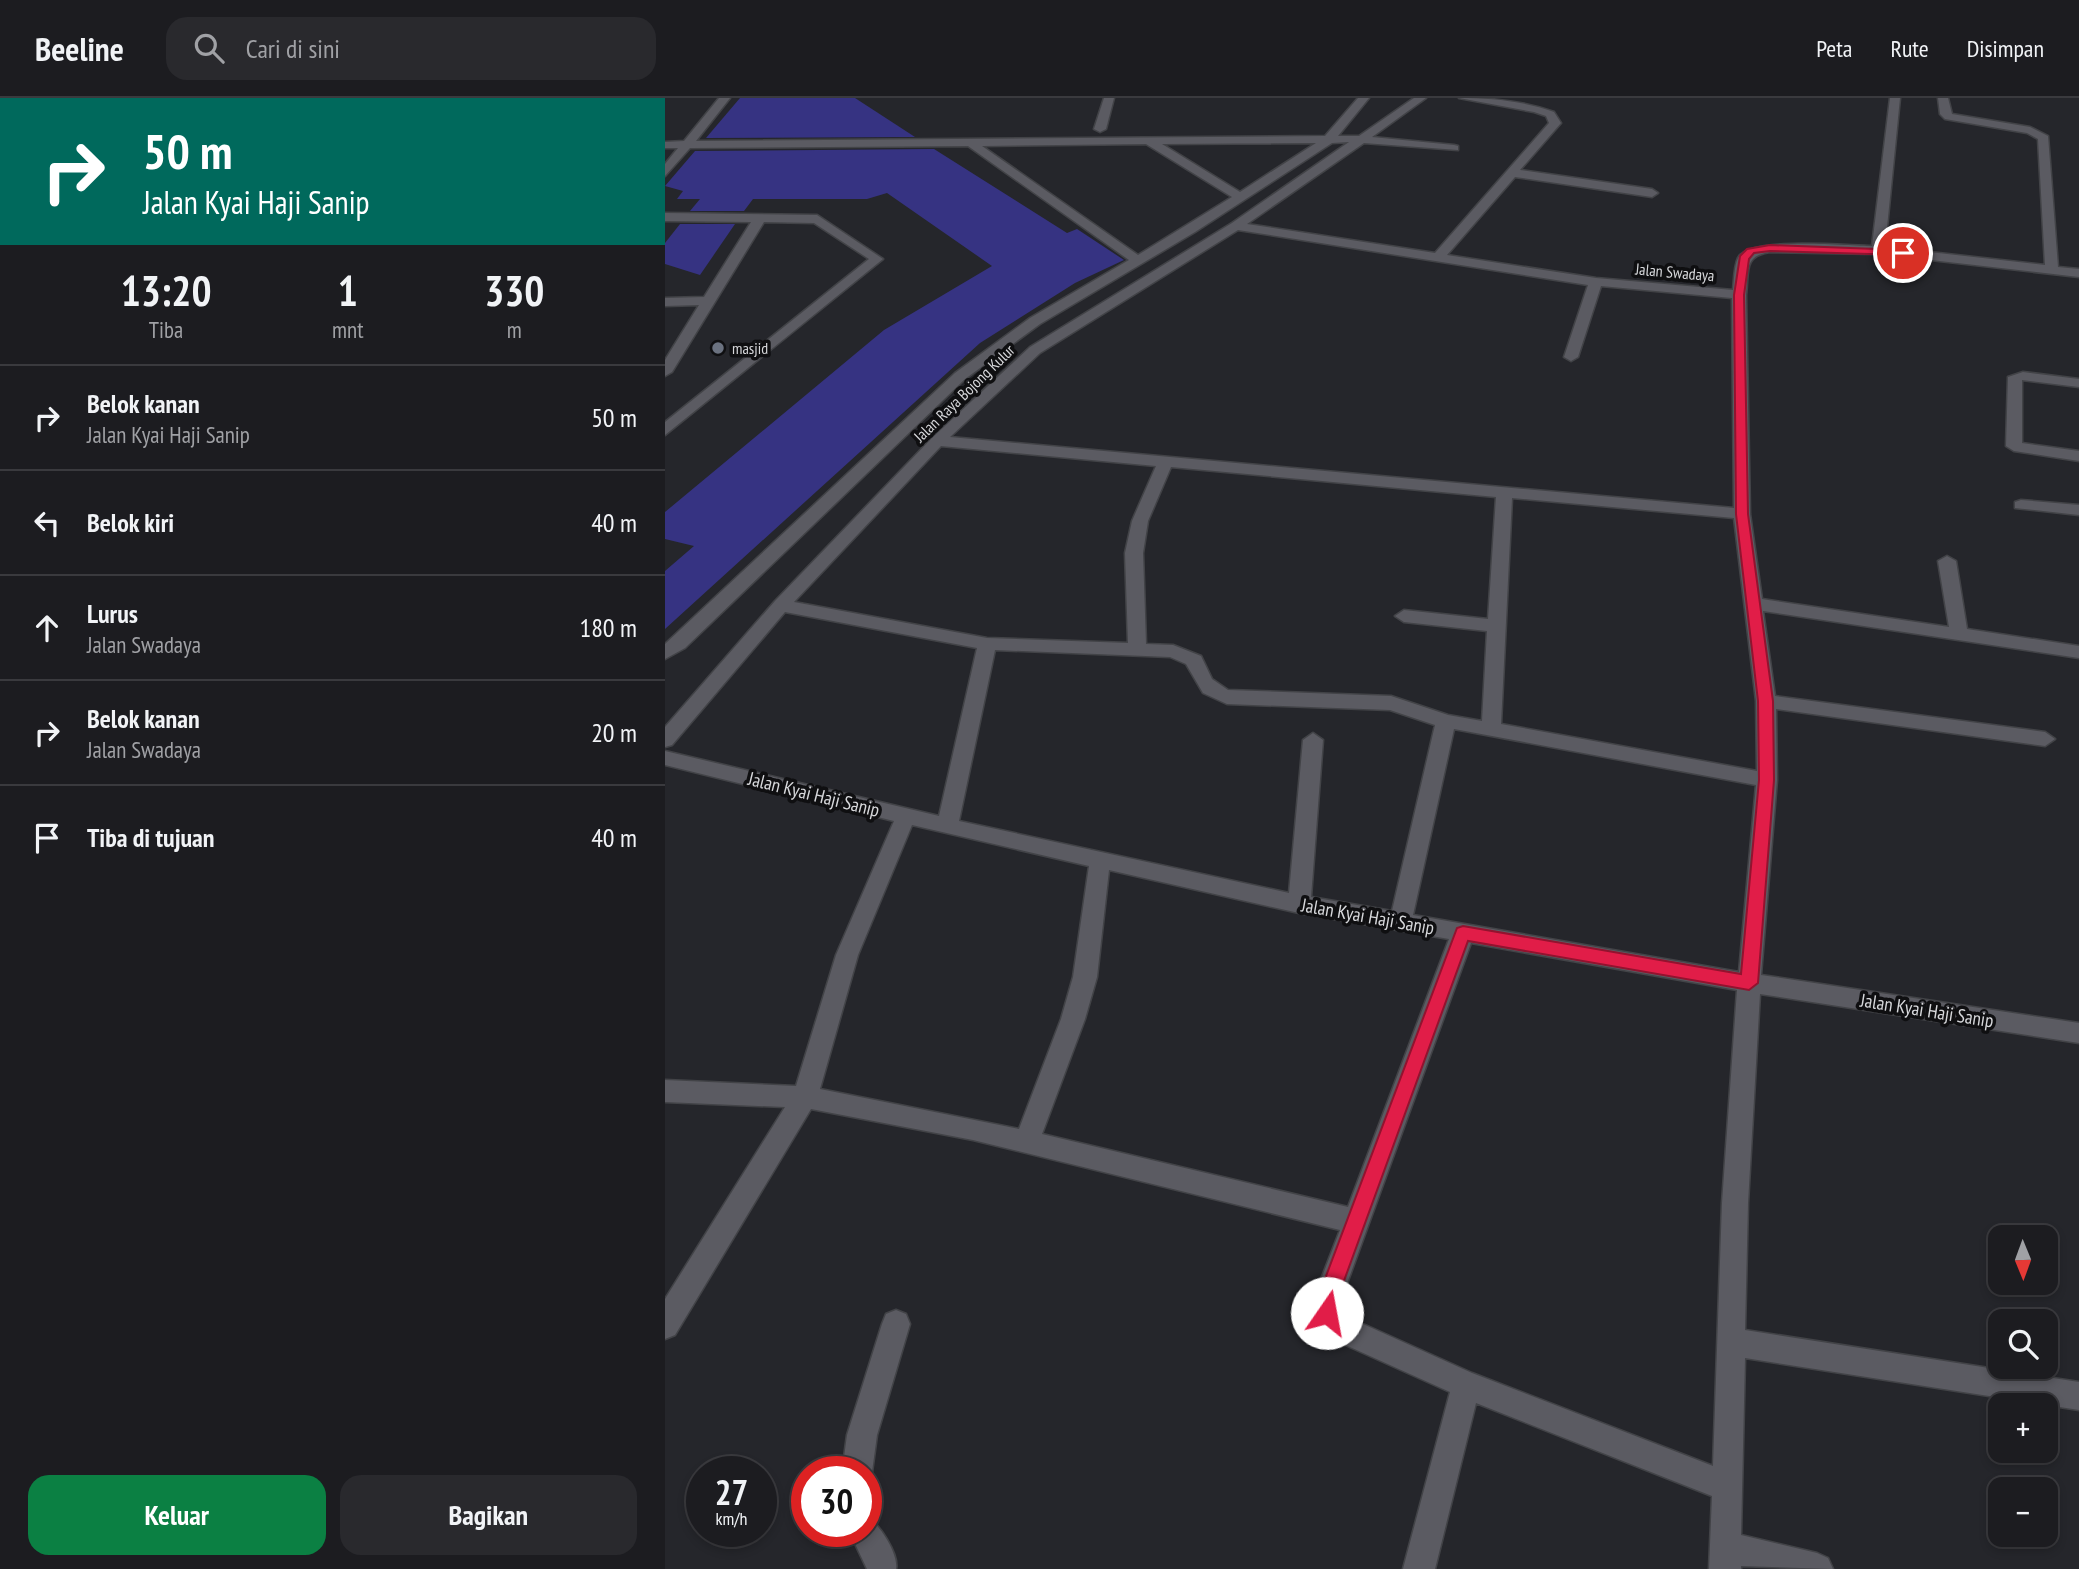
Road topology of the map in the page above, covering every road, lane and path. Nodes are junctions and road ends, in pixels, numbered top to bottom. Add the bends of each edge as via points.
1 (725, 98) edge
2 (1109, 98) edge
3 (1364, 98) edge
4 (1421, 98) edge
5 (1464, 98) edge
6 (1895, 98) edge
7 (1943, 98) edge
8 (1100, 129) dead end
9 (1361, 139) junction
10 (1328, 140) junction
11 (1149, 141) junction
12 (972, 144) junction
13 (665, 145) edge
14 (684, 145) junction
15 (1454, 148) dead end
16 (665, 172) edge
17 (1513, 173) junction
18 (1652, 193) dead end
19 (1239, 196) junction
20 (665, 217) edge
21 (760, 218) junction
22 (1236, 226) junction
23 (1878, 250) junction
24 (1437, 259) junction
25 (1137, 260) junction
26 (2052, 270) junction
27 (2079, 272) edge
28 (1596, 282) junction
29 (1739, 295) junction
30 (709, 301) junction
31 (665, 302) edge
32 (1571, 357) dead end
33 (665, 372) edge
34 (2079, 383) edge
35 (665, 430) edge
36 (937, 442) junction
37 (2079, 456) edge
38 (1166, 461) junction
39 (1504, 491) junction
40 (2021, 505) dead end
41 (2079, 510) edge
42 (1742, 514) junction
43 (1947, 561) dead end
44 (1755, 604) junction
45 (781, 605) junction
46 (1404, 616) dead end
47 (1498, 626) junction
48 (1959, 635) junction
49 (987, 644) junction
50 (1137, 649) junction
51 (2079, 652) edge
52 (665, 653) edge
53 (1766, 701) junction
54 (1446, 721) junction
55 (1491, 729) junction
56 (2045, 739) dead end
57 (665, 740) edge
58 (1313, 740) dead end
59 (665, 758) edge
60 (1767, 780) junction
61 (906, 816) junction
62 (947, 826) junction
63 (1100, 860) junction
64 (1299, 904) junction
65 (1400, 923) junction
66 (1463, 933) junction
67 (1749, 983) junction
68 (2079, 1032) edge
69 (665, 1091) edge
70 (805, 1097) junction
71 (1027, 1142) junction
72 (1354, 1221) junction
73 (896, 1324) dead end
74 (665, 1325) edge
75 (1731, 1342) junction
76 (1465, 1385) junction
77 (2079, 1396) edge
78 (859, 1456) edge
79 (1726, 1486) junction
80 (873, 1547) edge
81 (1725, 1558) edge
82 (884, 1568) edge
83 (1419, 1569) edge
84 (1817, 1569) edge

1 - 14 street
2 - 8 street
3 - 10 street
4 - 9 street, Jalan Raya Bojong Kulur
5 - 17 street via 1550,114 1555,123
6 - 23 street
7 - 26 street via 1948,117 2030,130 2044,138
9 - 10 street
9 - 15 street
9 - 22 street, Jalan Raya Bojong Kulur
10 - 11 street
10 - 19 street
11 - 12 street
11 - 19 street
12 - 14 street
12 - 25 street
13 - 14 street
14 - 16 street
17 - 18 street
17 - 24 street
19 - 25 street
20 - 21 street
21 - 30 street
21 - 35 street via 817,219 877,259
22 - 24 street, Jalan Swadaya
22 - 36 street, Jalan Raya Bojong Kulur via 1035,350
23 - 26 street, Jalan Swadaya
23 - 29 street, Jalan Swadaya via 1751,251 1744,258
24 - 28 street, Jalan Swadaya
25 - 52 street via 1035,321 960,376
26 - 27 street, Jalan Swadaya
28 - 29 street, Jalan Swadaya
28 - 32 street
29 - 42 street
30 - 31 street
30 - 33 street
34 - 37 street via 2015,377 2014,446
36 - 38 street
36 - 45 street, Jalan Raya Bojong Kulur
38 - 39 street
38 - 50 street via 1140,521 1133,553
39 - 42 street
39 - 47 street
40 - 41 street
42 - 44 street
43 - 48 street
44 - 48 street
44 - 53 street
45 - 49 street
45 - 57 street, Jalan Raya Bojong Kulur
46 - 47 street
47 - 55 street
48 - 51 street
49 - 50 street
49 - 62 street
50 - 54 street via 1187,654 1214,694 1391,703
53 - 56 street
53 - 60 street
54 - 55 street
54 - 65 street
55 - 60 street
58 - 64 street
59 - 61 street, Jalan Kyai Haji Sanip
60 - 67 street
61 - 62 street, Jalan Kyai Haji Sanip
61 - 70 street via 847,955
62 - 63 street, Jalan Kyai Haji Sanip
63 - 64 street, Jalan Kyai Haji Sanip
63 - 71 street via 1085,977
64 - 65 street, Jalan Kyai Haji Sanip
65 - 66 street, Jalan Kyai Haji Sanip
66 - 67 street, Jalan Kyai Haji Sanip
66 - 72 street
67 - 68 street, Jalan Kyai Haji Sanip
67 - 75 street
69 - 70 street
70 - 71 street
70 - 74 street
71 - 72 street
72 - 76 street via 1327,1300 1331,1324
73 - 78 street
75 - 77 street
75 - 79 street
76 - 79 street
76 - 83 street
79 - 81 street
80 - 82 street
81 - 84 street

